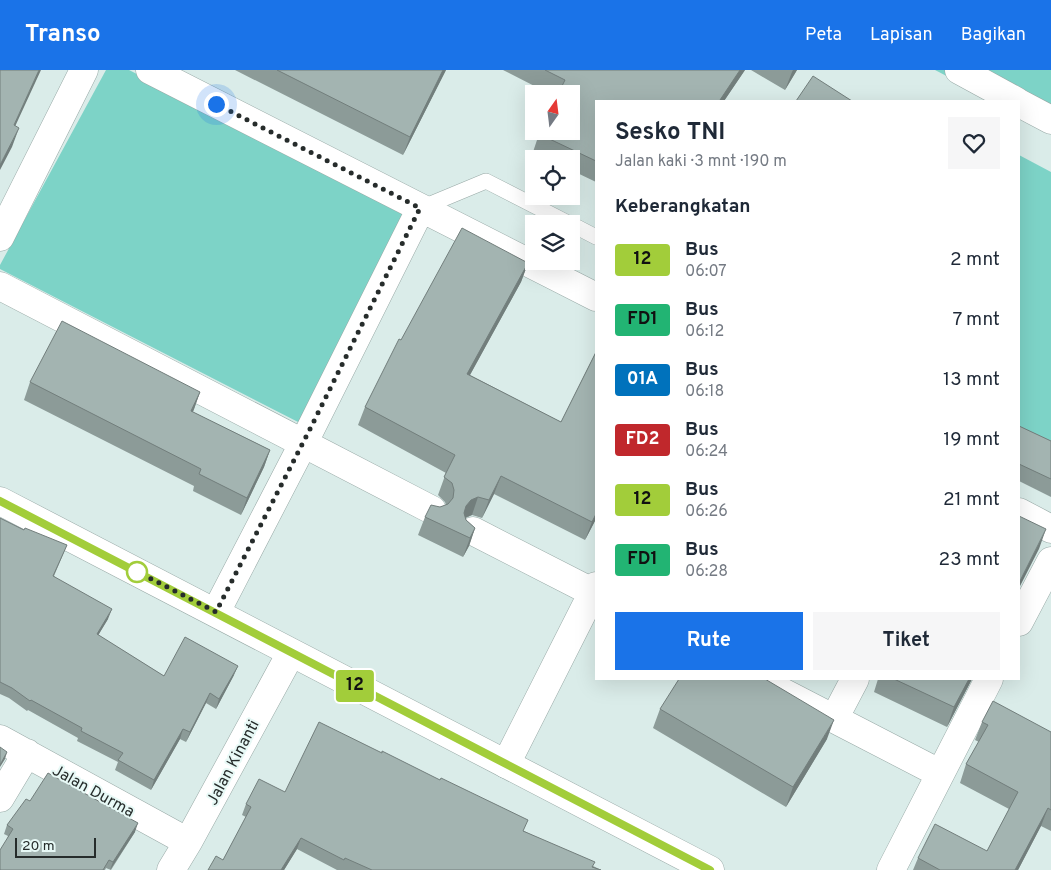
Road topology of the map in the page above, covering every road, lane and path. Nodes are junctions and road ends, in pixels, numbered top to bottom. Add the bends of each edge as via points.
1 (84, 70) edge
2 (150, 70) edge
3 (959, 70) edge
4 (1013, 100) edge
5 (1020, 104) edge
6 (1051, 120) edge
7 (420, 208) junction
8 (553, 215) edge
9 (580, 229) edge
10 (595, 236) edge
11 (0, 238) edge
12 (0, 286) edge
13 (595, 296) edge
14 (303, 444) junction
15 (0, 501) edge
16 (432, 510) edge
17 (1020, 513) edge
18 (1051, 529) edge
19 (473, 531) edge
20 (1051, 560) edge
21 (595, 591) edge
22 (216, 612) junction
23 (1020, 620) edge
24 (291, 653) junction
25 (759, 680) edge
26 (854, 680) edge
27 (988, 680) edge
28 (834, 719) junction
29 (0, 738) edge
30 (27, 753) junction
31 (506, 764) junction
32 (939, 774) junction
33 (0, 798) edge
34 (188, 842) junction
35 (171, 870) edge
36 (710, 870) edge
37 (891, 870) edge

1 - 11 street
2 - 7 street
3 - 4 street
5 - 6 street
7 - 8 lane via 486,181
7 - 13 street
7 - 14 street
9 - 10 lane
12 - 14 street
14 - 16 street
14 - 22 street
15 - 22 street
17 - 18 street
19 - 21 street
20 - 23 street
21 - 31 street
22 - 24 street
24 - 31 street
24 - 34 street, Jalan Kinanti
25 - 28 street
26 - 28 street
27 - 32 street
28 - 32 street
29 - 30 street, Jalan Durma
30 - 33 street
30 - 34 street, Jalan Durma
31 - 36 street
32 - 37 street
34 - 35 street, Jalan Kinanti

